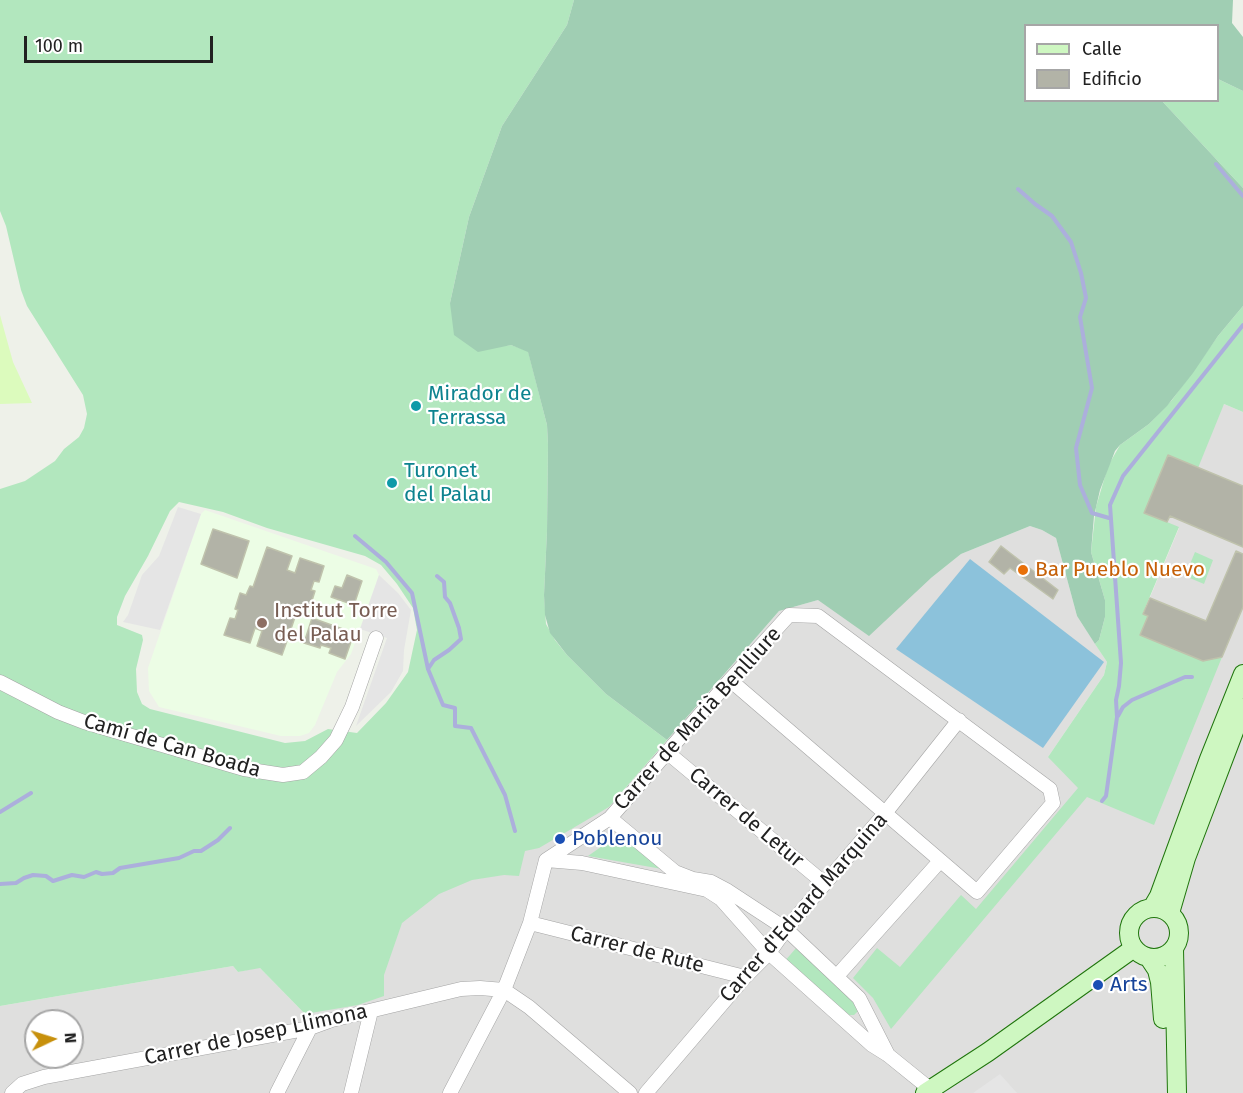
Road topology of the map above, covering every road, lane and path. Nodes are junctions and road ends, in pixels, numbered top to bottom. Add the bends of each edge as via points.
1 (376, 638) dead end
2 (1243, 674) edge
3 (730, 680) junction
4 (0, 682) edge
5 (1243, 708) edge
6 (959, 720) junction
7 (668, 753) junction
8 (886, 812) junction
9 (610, 818) junction
10 (546, 860) junction
11 (940, 861) junction
12 (824, 883) junction
13 (1152, 908) junction
14 (1170, 913) junction
15 (530, 923) junction
16 (786, 929) junction
17 (1173, 950) junction
18 (769, 953) junction
19 (1142, 953) junction
20 (837, 976) junction
21 (745, 977) junction
22 (504, 990) junction
23 (864, 1007) junction
24 (371, 1011) junction
25 (845, 1020) junction
26 (310, 1028) junction
27 (888, 1055) junction
28 (930, 1092) edge
29 (12, 1093) edge
30 (277, 1093) edge
31 (351, 1093) edge
32 (450, 1093) edge
33 (630, 1093) edge
34 (646, 1093) edge
35 (1166, 1093) edge
36 (1177, 1093) edge

1 - 4 street, Camí de Can Boada via 336,740 303,772 283,775 261,773 84,722
2 - 13 street
3 - 6 street, Carrer de Marià Benlliure via 789,615 818,616
3 - 7 street, Carrer de Marià Benlliure
3 - 8 street
5 - 14 street via 1186,858
6 - 8 street, Carrer d'Eduard Marquina
6 - 11 street via 1050,789 1053,803 977,892
7 - 9 street, Carrer de Marià Benlliure
7 - 12 street, Carrer de Letur
8 - 11 street
8 - 12 street, Carrer d'Eduard Marquina
9 - 10 street, Carrer de Marià Benlliure
9 - 16 street via 675,872 711,882
10 - 15 street
10 - 18 street via 582,863 707,890 721,899
11 - 20 street
12 - 16 street, Carrer d'Eduard Marquina
13 - 14 street
13 - 19 street via 1141,911 1130,925 1129,936
14 - 17 street via 1179,930
15 - 21 street, Carrer de Rute
15 - 22 street
16 - 18 street, Carrer d'Eduard Marquina
16 - 20 street
17 - 19 street via 1162,957
17 - 36 street
18 - 21 street, Carrer d'Eduard Marquina
18 - 25 street
19 - 28 street
19 - 35 street via 1157,969 1160,986
20 - 23 street
21 - 34 street, Carrer d'Eduard Marquina
22 - 24 street, Carrer de Josep Llimona via 461,989
22 - 32 street
22 - 33 street
23 - 25 street via 859,1019
23 - 27 street
24 - 26 street, Carrer de Josep Llimona
24 - 31 street
25 - 27 street via 872,1046
26 - 29 street, Carrer de Josep Llimona via 44,1077 22,1084
26 - 30 street
27 - 28 street

